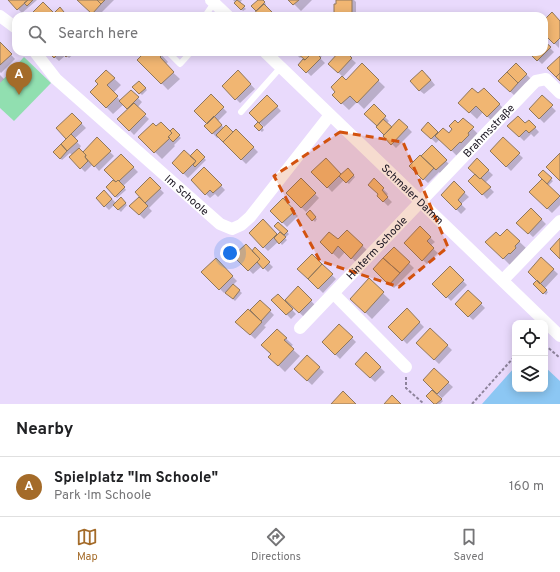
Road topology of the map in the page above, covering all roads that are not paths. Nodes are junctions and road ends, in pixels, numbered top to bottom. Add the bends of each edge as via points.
1 (213, 2) edge
2 (207, 12) edge
3 (224, 12) edge
4 (0, 16) edge
5 (12, 25) edge
6 (38, 56) edge
7 (172, 56) edge
8 (187, 56) edge
9 (269, 56) edge
10 (281, 67) junction
11 (560, 93) edge
12 (242, 112) dead end
13 (330, 115) junction
14 (420, 202) junction
15 (560, 221) edge
16 (502, 280) junction
17 (334, 294) junction
18 (300, 328) dead end
19 (560, 336) edge
20 (406, 367) road end

1 - 2 lane
1 - 3 street
4 - 5 street
6 - 13 street, Im Schoole via 56,80 220,224 232,229 241,226 250,217
7 - 8 lane via 180,64
9 - 10 street, Schmaler Damm
10 - 12 lane
10 - 13 street, Schmaler Damm
11 - 14 street, Brahmsstraße via 546,79 536,81
13 - 14 street, Schmaler Damm
14 - 16 street, Schmaler Damm
14 - 17 street, Hinterm Schoole
15 - 16 street
16 - 19 street, Schmaler Damm
17 - 18 street, Hinterm Schoole
17 - 20 street

